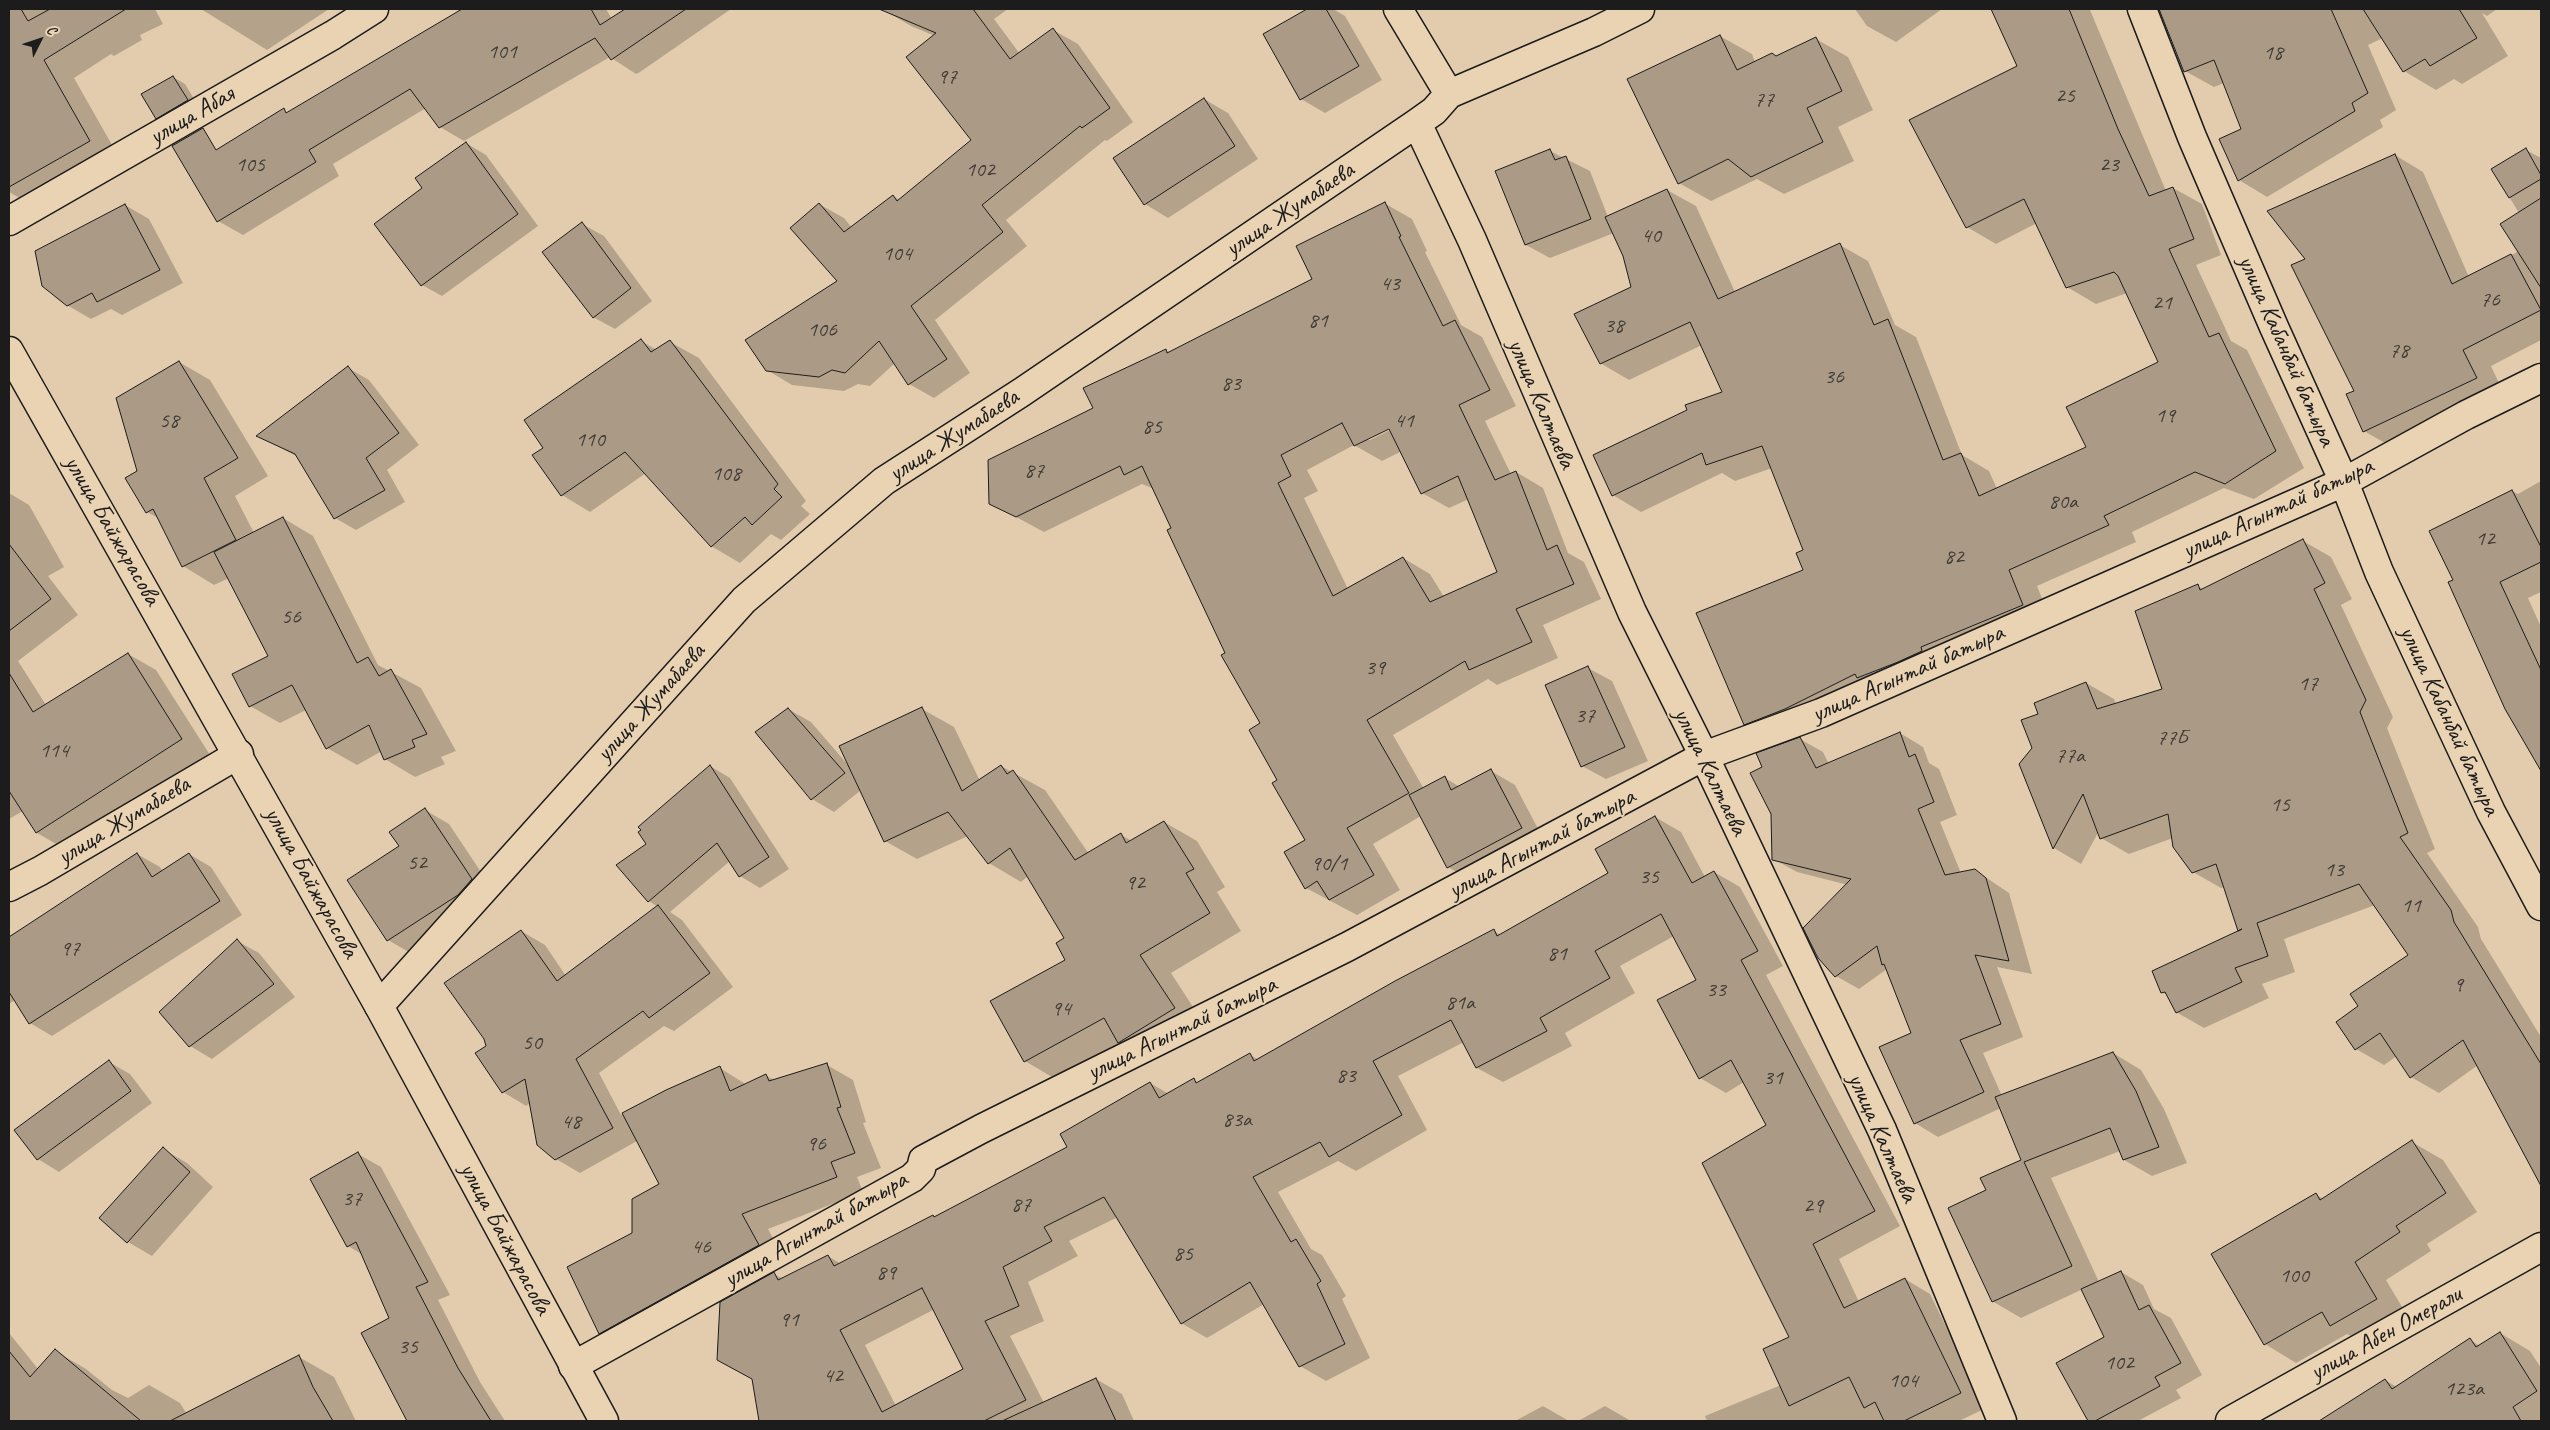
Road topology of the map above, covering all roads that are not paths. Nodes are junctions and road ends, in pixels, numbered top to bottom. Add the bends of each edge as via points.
1 (374, 9) edge
2 (1398, 9) edge
3 (1640, 9) edge
4 (2142, 9) edge
5 (1449, 94) junction
6 (1417, 123) junction
7 (9, 221) edge
8 (9, 351) edge
9 (2541, 378) edge
10 (2344, 482) junction
11 (239, 754) junction
12 (1704, 756) junction
13 (9, 887) edge
14 (2541, 906) edge
15 (380, 1006) junction
16 (2541, 1247) edge
17 (573, 1366) junction
18 (604, 1421) edge
19 (2002, 1421) edge
20 (2230, 1421) edge

1 - 7 street, улица Абая
2 - 5 street
3 - 5 street, улица Жумабаева
4 - 10 street, улица Кабанбай батыра via 2192,138
5 - 6 street, улица Жумабаева via 1434,111
6 - 12 street, улица Калтаева via 1472,240 1632,612
6 - 15 street, улица Жумабаева via 1022,392 884,481 744,600
8 - 11 street, улица Байжарасова
9 - 10 street, улица Агынтай батыра
10 - 12 street, улица Агынтай батыра via 1821,714
10 - 14 street, улица Кабанбай батыра via 2379,572 2491,812
11 - 13 street, улица Жумабаева
11 - 15 street, улица Байжарасова
12 - 17 street, улица Агынтай батыра via 1347,947 923,1160 921,1169 912,1178
12 - 19 street, улица Калтаева via 1882,1130
15 - 17 street, улица Байжарасова
16 - 20 street, улица Абен Омерали
17 - 18 street, улица Байжарасова

